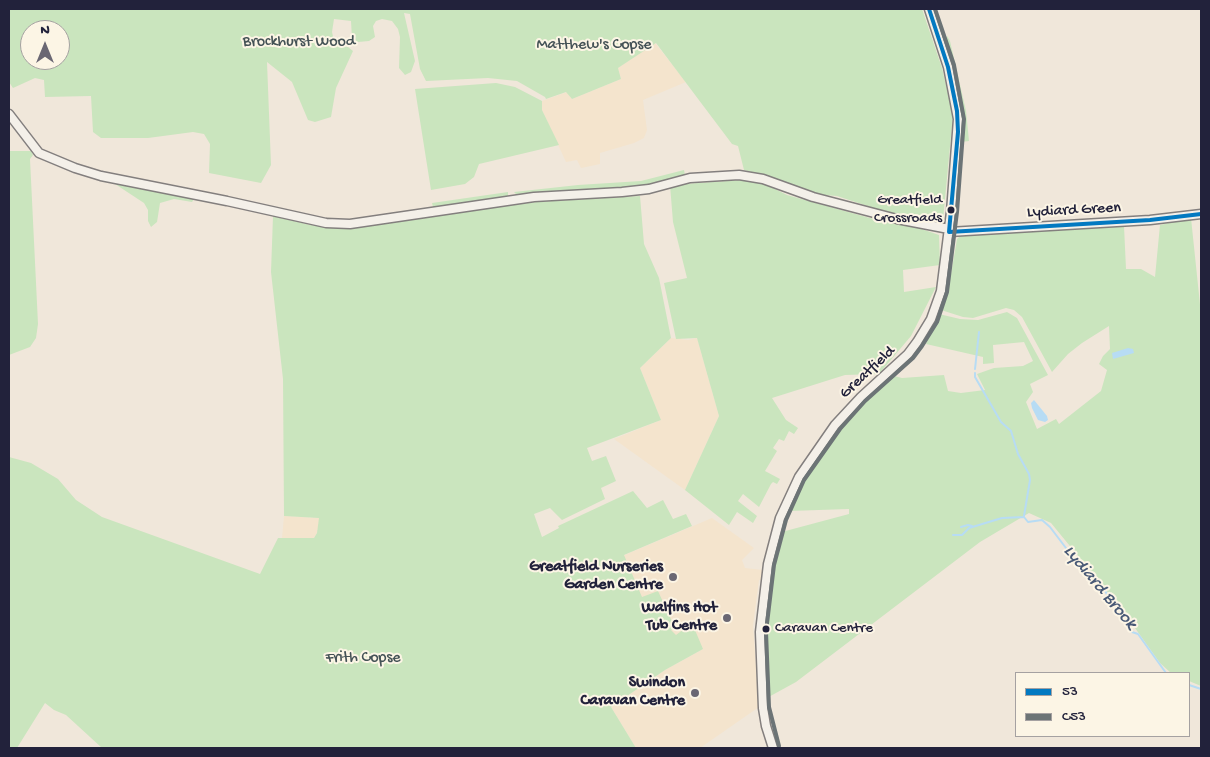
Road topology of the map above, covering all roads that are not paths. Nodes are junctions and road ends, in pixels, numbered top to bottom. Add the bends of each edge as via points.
1 (928, 9) edge
2 (9, 114) edge
3 (1201, 214) edge
4 (949, 231) junction
5 (774, 748) edge

1 - 4 street, Greatfield via 948,67 957,111
2 - 4 street, Lydiard Green via 39,153 75,168 326,223 350,224 534,197 622,192 690,178 739,175
3 - 4 street, Lydiard Green via 1150,220
4 - 5 street, Greatfield via 941,291 924,332 908,354 830,431 799,477 780,518 768,564 760,632 763,708

